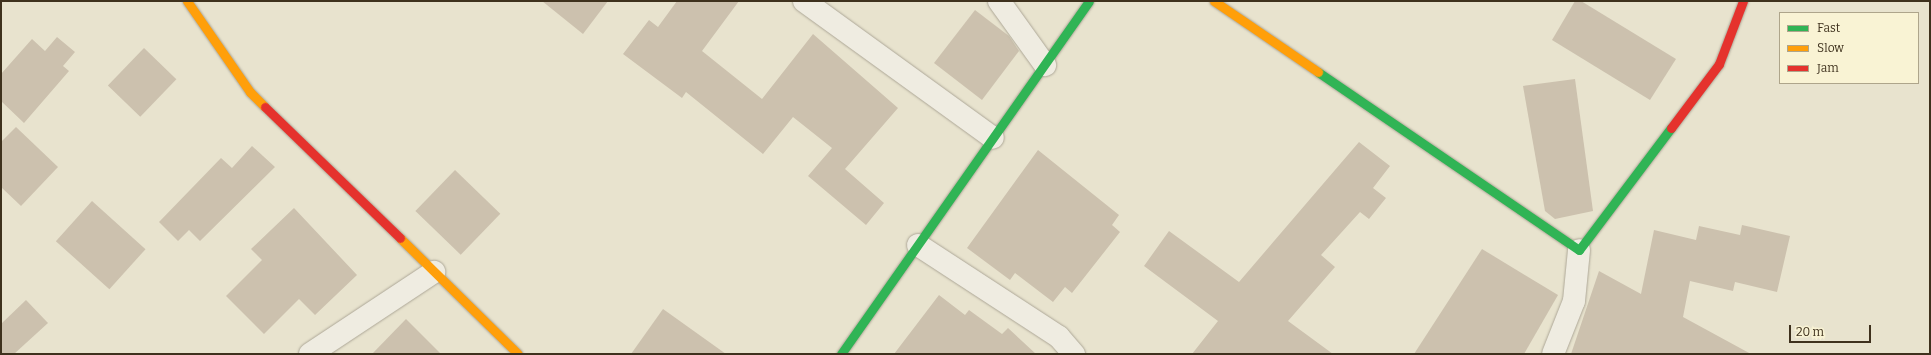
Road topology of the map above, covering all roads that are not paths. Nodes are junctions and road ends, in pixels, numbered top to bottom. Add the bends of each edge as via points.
1 (187, 1) edge
2 (804, 1) edge
3 (999, 1) edge
4 (1090, 1) edge
5 (1214, 1) edge
6 (1743, 1) edge
7 (1045, 65) junction
8 (993, 138) junction
9 (918, 245) junction
10 (1579, 250) junction
11 (434, 272) junction
12 (310, 354) edge
13 (518, 354) edge
14 (841, 354) edge
15 (1074, 354) edge
16 (1553, 354) edge

1 - 11 street via 250,92
2 - 8 street
3 - 7 street
4 - 7 street
5 - 10 street
6 - 10 street via 1719,64
7 - 8 street
8 - 9 street
9 - 14 street
9 - 15 street via 1060,337
10 - 16 street via 1574,301
11 - 12 street
11 - 13 street

